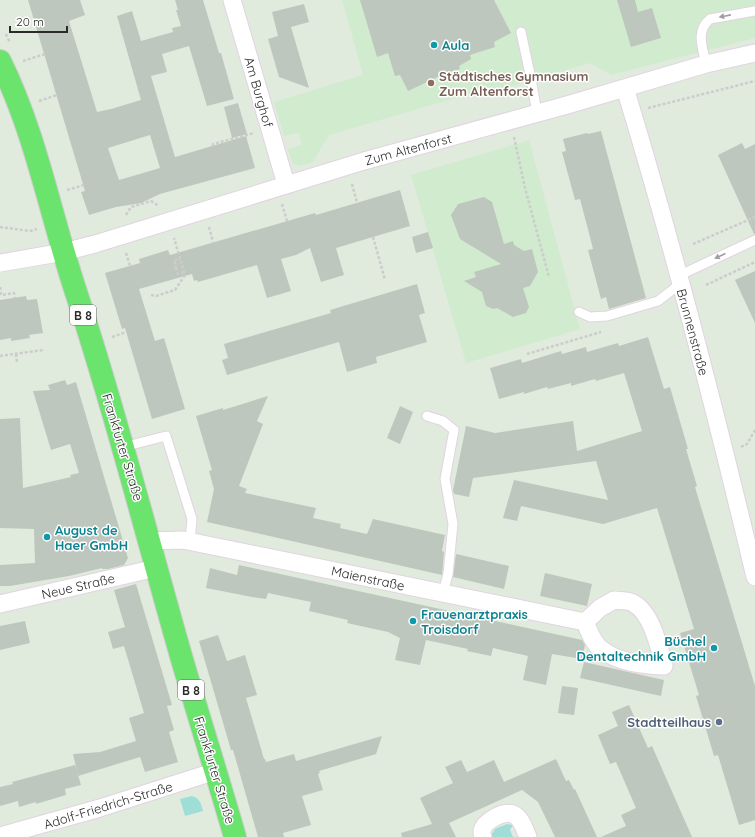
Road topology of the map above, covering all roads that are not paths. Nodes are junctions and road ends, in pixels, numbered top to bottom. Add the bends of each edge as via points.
1 (232, 0) edge
2 (755, 10) edge
3 (521, 32) dead end
4 (5, 52) edge
5 (755, 53) edge
6 (706, 64) junction
7 (625, 88) junction
8 (537, 113) junction
9 (286, 184) junction
10 (755, 240) edge
11 (64, 252) junction
12 (0, 263) edge
13 (679, 280) junction
14 (579, 312) dead end
15 (427, 416) dead end
16 (123, 447) junction
17 (150, 542) junction
18 (190, 542) junction
19 (156, 568) junction
20 (755, 577) edge
21 (443, 593) junction
22 (0, 604) edge
23 (585, 622) junction
24 (216, 771) junction
25 (0, 836) edge
26 (235, 837) edge
27 (483, 837) edge
28 (528, 837) edge

1 - 9 street, Am Burghof
2 -> 6 lane via 706,22 700,37
3 - 8 lane
4 - 11 main road, Frankfurter Straße / B 8 via 15,94 30,135
5 - 6 street, Zum Altenforst
6 - 7 street, Zum Altenforst
7 - 8 street, Zum Altenforst
7 - 13 street, Brunnenstraße
8 - 9 street, Zum Altenforst
9 - 11 street, Zum Altenforst
10 -> 13 lane
11 - 12 street, Zum Altenforst
11 - 16 main road, Frankfurter Straße / B 8
13 - 14 lane via 658,301 607,316 590,317
13 - 20 street, Brunnenstraße via 725,451
15 - 21 lane via 443,421 454,430 445,480 453,524 448,574
16 - 17 main road, Frankfurter Straße / B 8
16 - 18 lane via 166,436 192,519
17 - 18 street, Maienstraße
17 - 19 main road, Frankfurter Straße / B 8
18 - 21 street, Maienstraße
19 - 22 street, Neue Straße
19 - 24 main road, Frankfurter Straße / B 8
21 - 23 street, Maienstraße
23 - 23 street via 601,649 636,664 664,666 656,637 644,612 632,602 614,600 600,608
24 - 25 street, Adolf-Friedrich-Straße via 100,808
24 - 26 main road, Frankfurter Straße / B 8
27 - 28 street via 484,826 490,821 504,814 513,814 519,819

